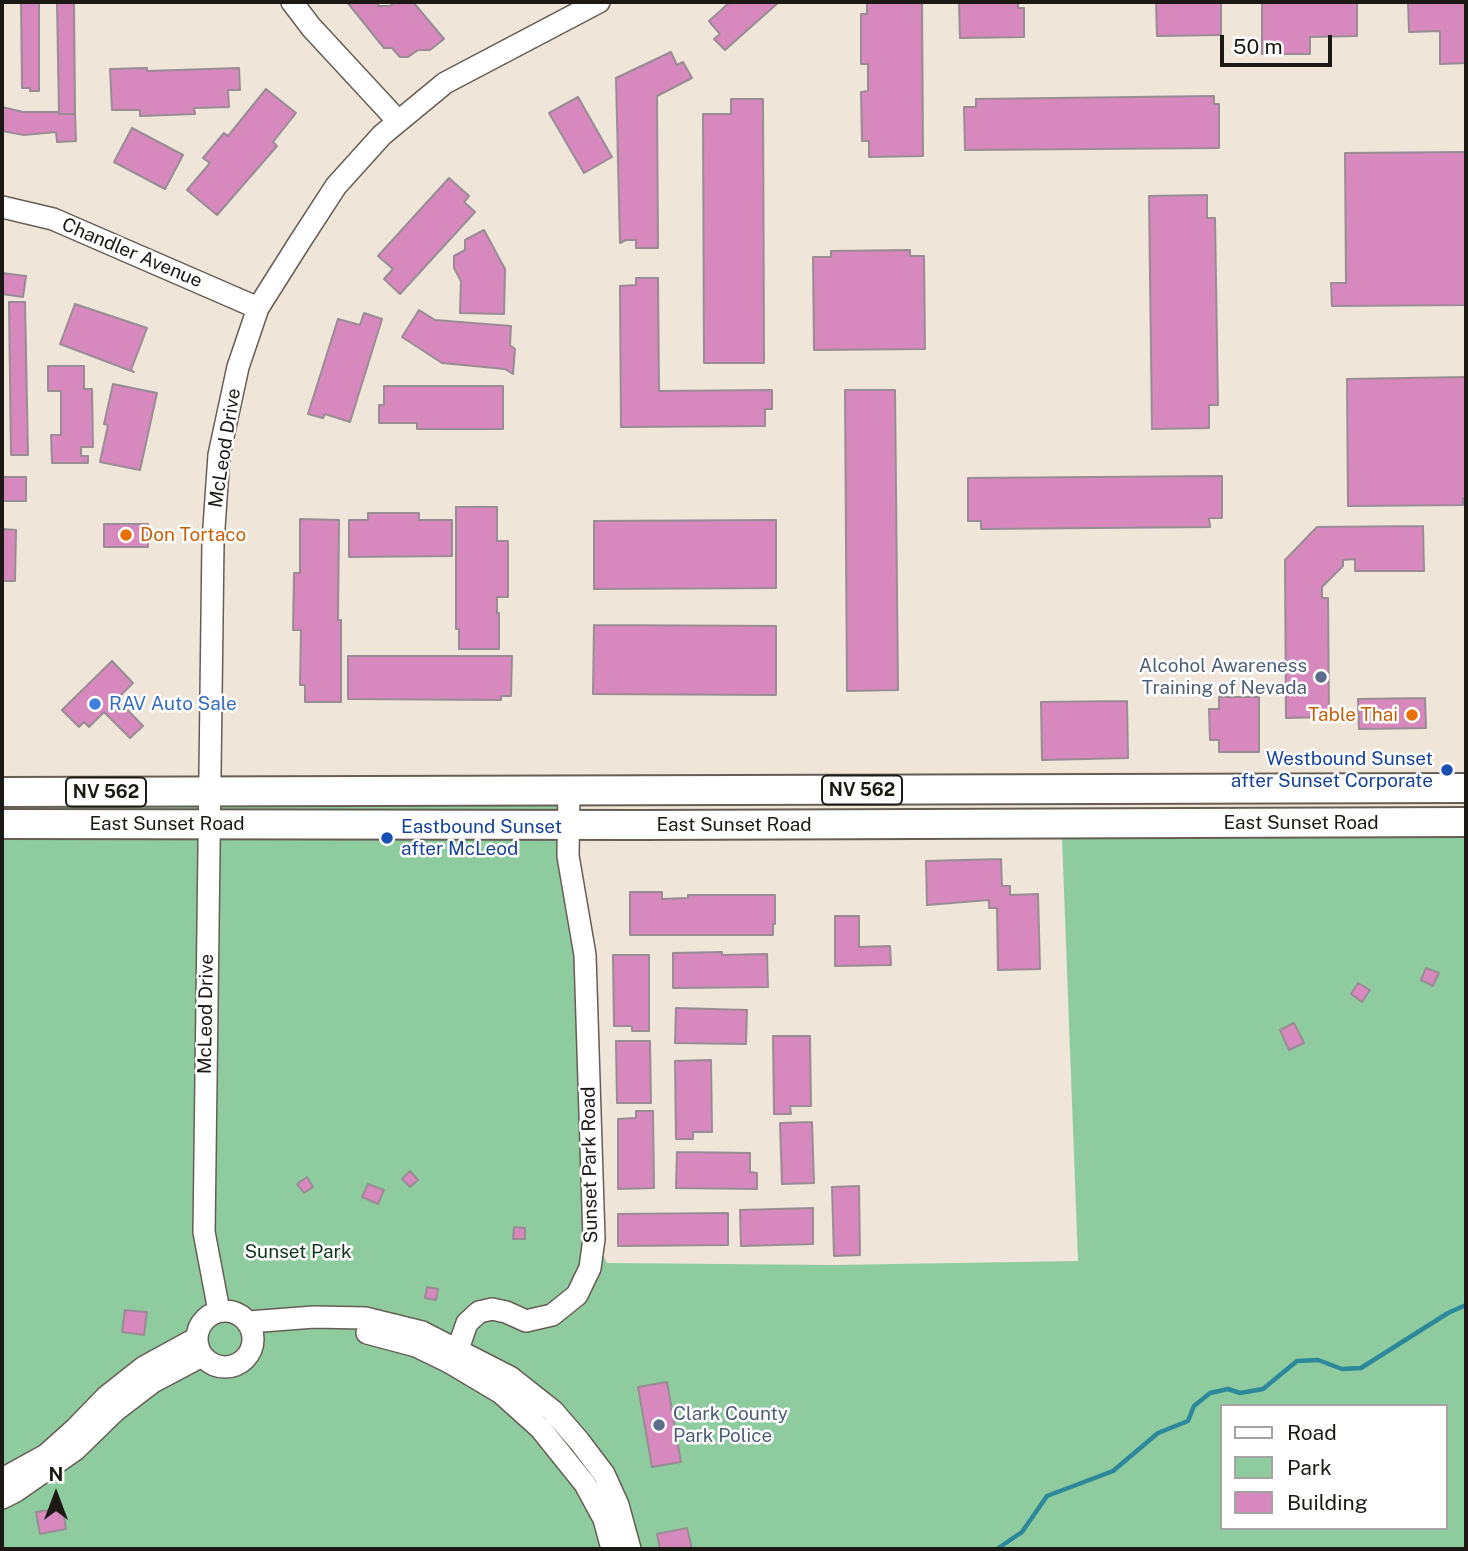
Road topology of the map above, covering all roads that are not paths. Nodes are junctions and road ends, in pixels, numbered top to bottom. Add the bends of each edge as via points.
1 (292, 2) edge
2 (599, 2) edge
3 (398, 121) junction
4 (2, 207) edge
5 (258, 308) junction
6 (1466, 788) edge
7 (1155, 789) junction
8 (569, 791) junction
9 (2, 792) edge
10 (211, 793) junction
11 (1466, 822) edge
12 (2, 824) edge
13 (210, 824) junction
14 (1155, 824) junction
15 (569, 825) junction
16 (219, 1311) junction
17 (251, 1329) junction
18 (199, 1347) junction
19 (453, 1356) junction
20 (2, 1479) edge
21 (2, 1498) edge
22 (612, 1549) edge
23 (630, 1549) edge

1 - 3 street
2 - 3 street, McLeod Drive via 445,83
3 - 5 street, McLeod Drive via 336,186
4 - 5 street, Chandler Avenue via 53,219
5 - 10 street, McLeod Drive via 238,367 216,479
6 - 7 main road, East Sunset Road / NV 562
7 - 8 main road, East Sunset Road / NV 562
7 - 14 main road
8 - 10 main road, East Sunset Road / NV 562
8 - 15 street, Sunset Park Road
9 - 10 main road, East Sunset Road / NV 562
10 - 13 street, McLeod Drive
11 - 14 main road, East Sunset Road / NV 562
12 - 13 main road, East Sunset Road / NV 562
13 - 15 main road, East Sunset Road / NV 562
13 - 16 street, McLeod Drive via 204,1232
14 - 15 main road, East Sunset Road / NV 562
15 - 19 street, Sunset Park Road via 568,856 585,955 594,1238 590,1268 577,1295 552,1315 527,1321 492,1309 479,1312 467,1323
16 - 17 street via 238,1313
16 - 18 street via 203,1320
17 - 18 street via 250,1353 237,1365 218,1366
17 - 19 street via 363,1332
18 - 20 street via 144,1367 46,1455
18 - 21 street via 116,1411 75,1450
19 - 22 street via 501,1393 564,1455 604,1519
19 - 23 street via 510,1377 553,1411 604,1475

